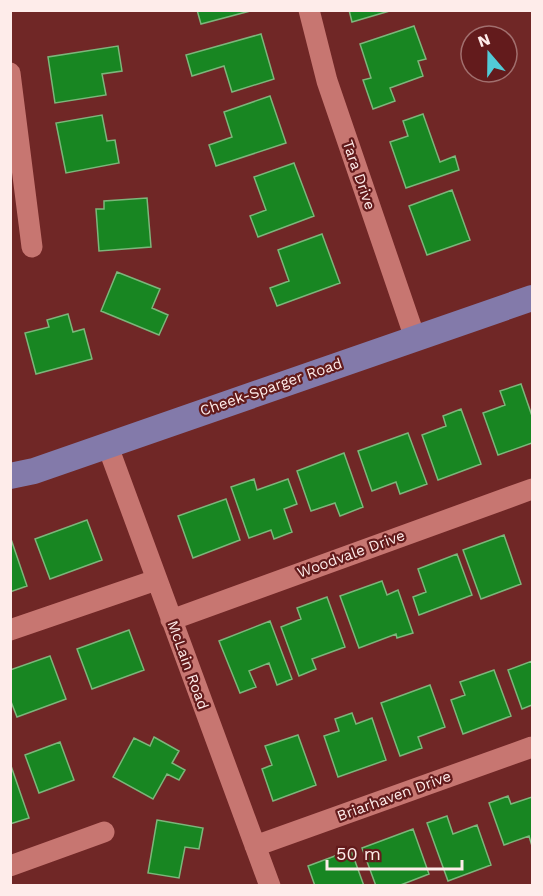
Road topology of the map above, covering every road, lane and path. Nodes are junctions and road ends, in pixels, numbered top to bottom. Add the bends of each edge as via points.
1 (309, 10) edge
2 (10, 74) edge
3 (32, 247) dead end
4 (532, 298) edge
5 (415, 338) junction
6 (107, 444) junction
7 (10, 477) edge
8 (532, 489) edge
9 (156, 580) junction
10 (171, 620) junction
11 (10, 630) edge
12 (532, 747) edge
13 (104, 832) dead end
14 (255, 846) junction
15 (10, 866) edge
16 (270, 885) edge

1 - 5 street, Tara Drive via 327,81
2 - 3 street
4 - 5 main road, Cheek-Sparger Road
5 - 6 main road, Cheek-Sparger Road
6 - 7 main road, Cheek-Sparger Road
6 - 9 street, McLain Road
8 - 10 street, Woodvale Drive
9 - 10 street, McLain Road
9 - 11 street
10 - 14 street, McLain Road
12 - 14 street, Briarhaven Drive
13 - 15 street
14 - 16 street, McLain Road

